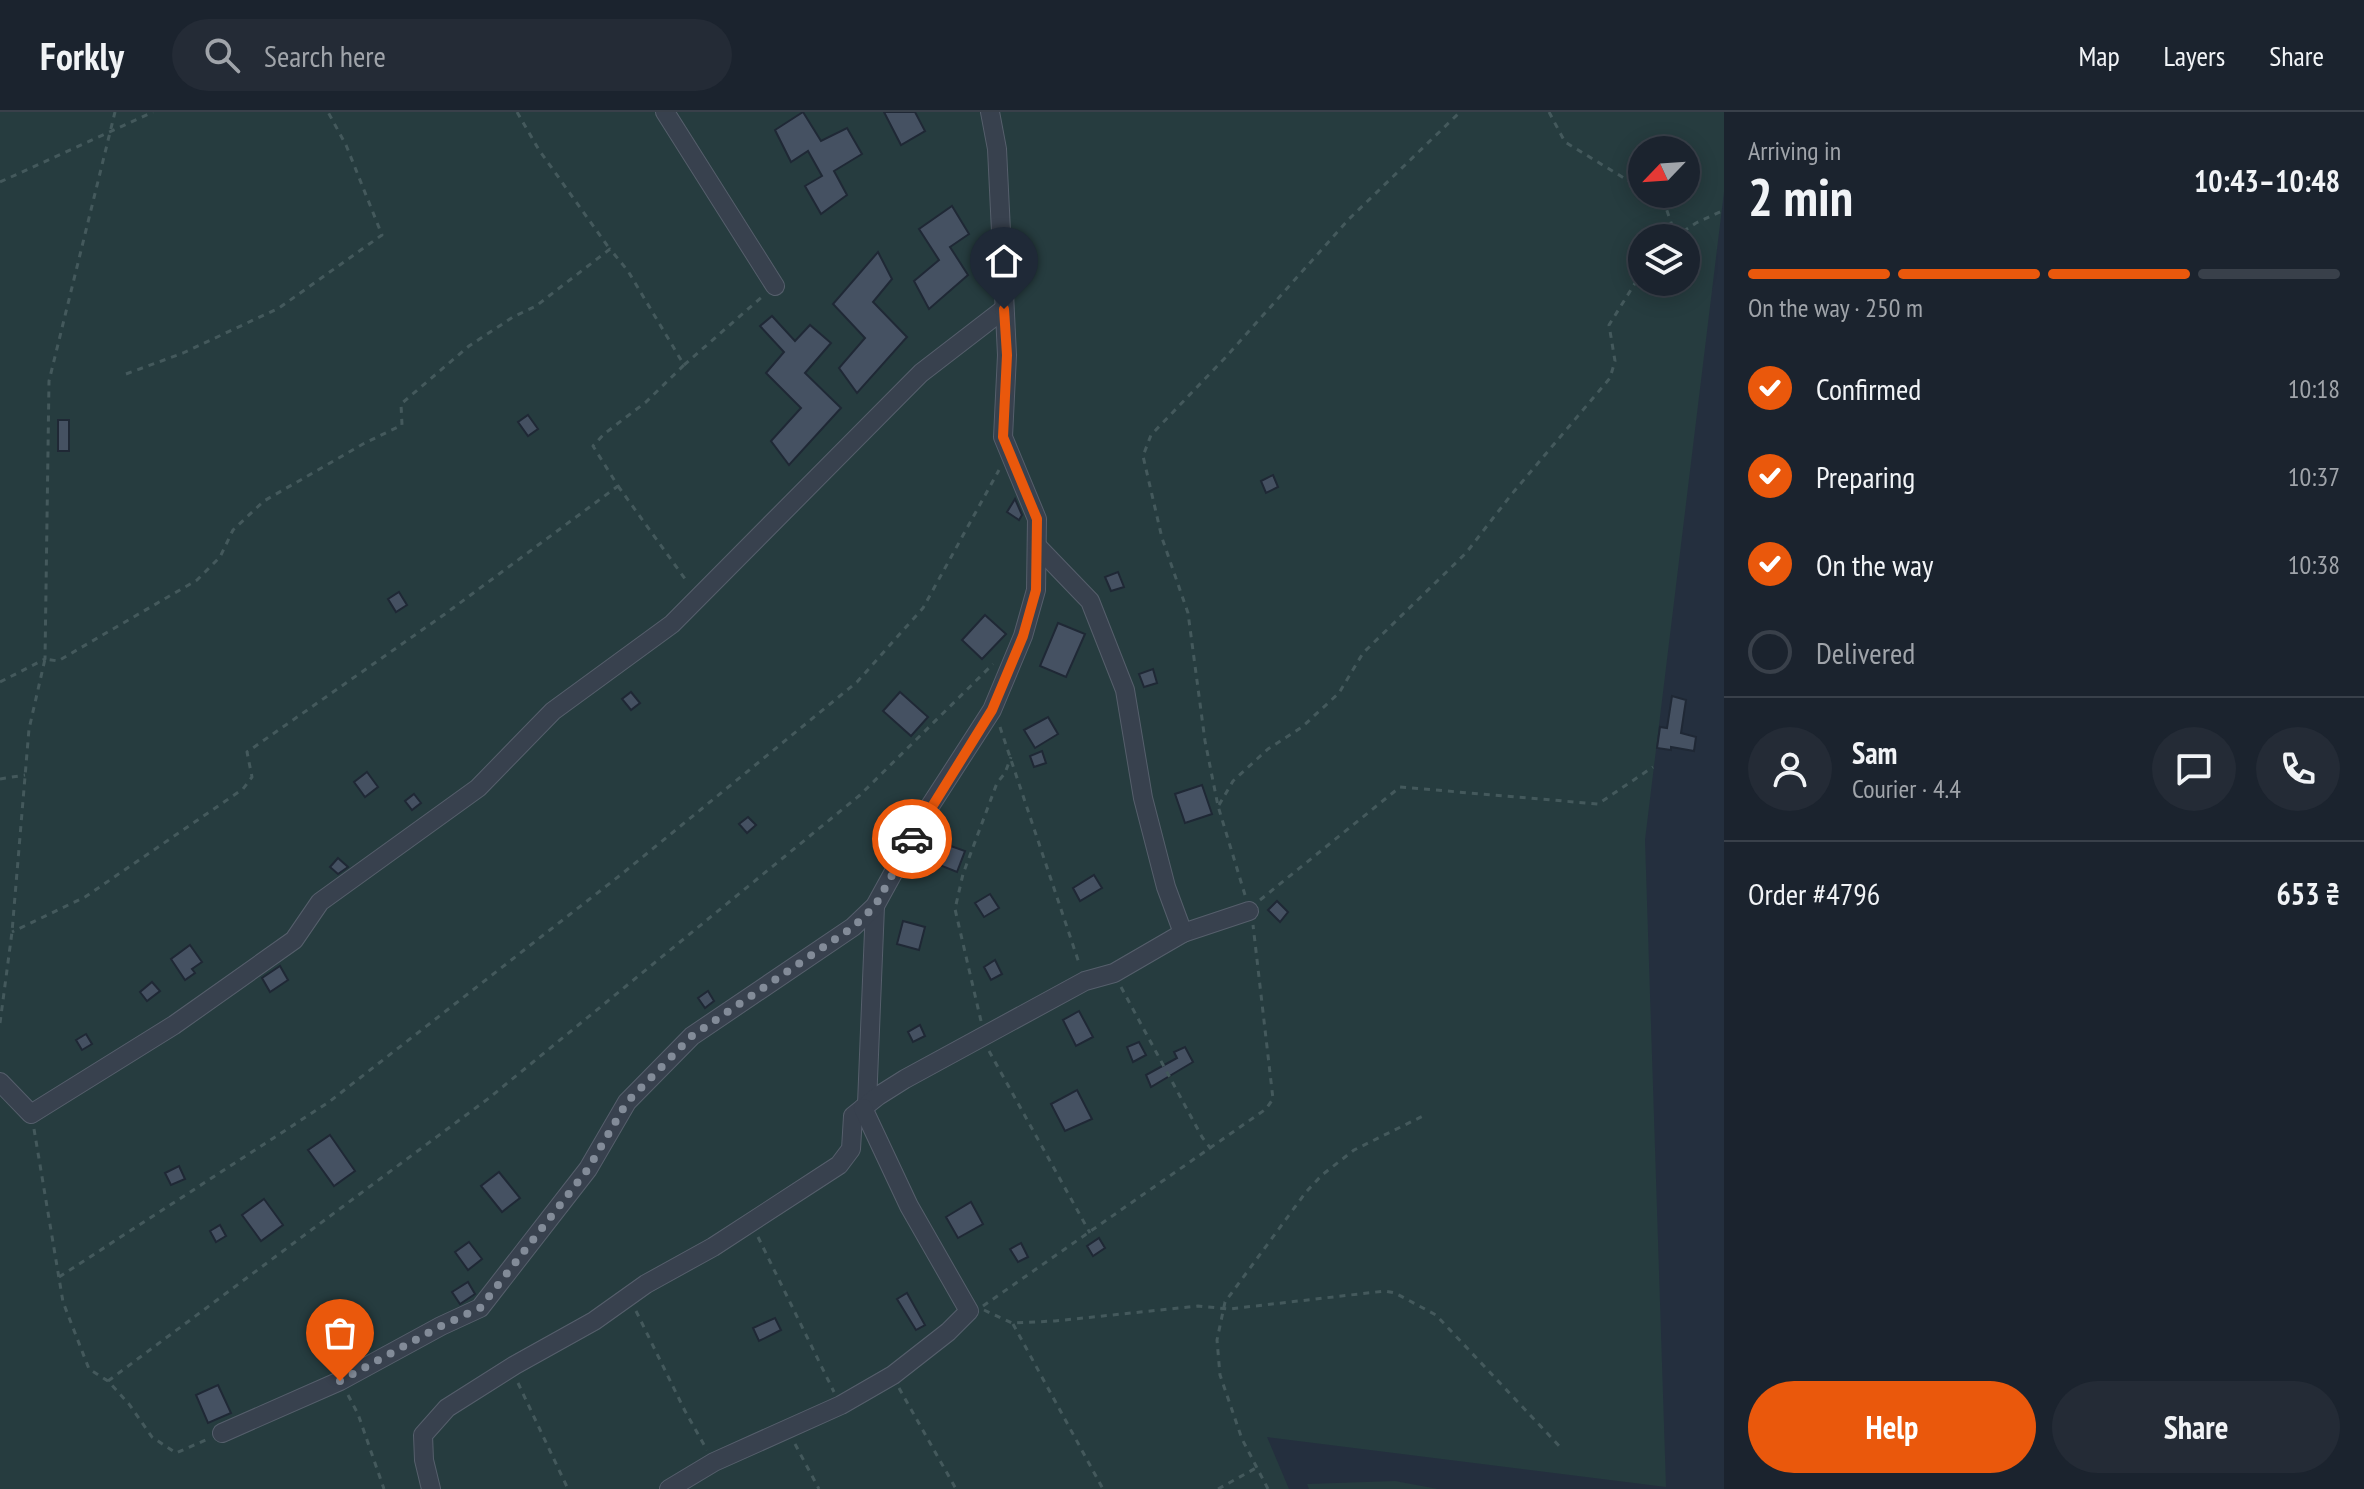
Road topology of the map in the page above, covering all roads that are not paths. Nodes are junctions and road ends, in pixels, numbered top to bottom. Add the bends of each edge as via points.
1 (665, 112) edge
2 (990, 112) edge
3 (775, 286) road end
4 (1004, 309) junction
5 (1037, 546) junction
6 (875, 906) junction
7 (1249, 911) road end
8 (1183, 933) junction
9 (0, 1082) edge
10 (865, 1106) junction
11 (222, 1433) road end
12 (431, 1489) edge
13 (669, 1489) edge

1 - 3 street
2 - 4 street via 997,149
4 - 5 street via 1003,437 1037,519
4 - 9 street via 921,373 672,624 553,711 478,788 320,902 294,940 174,1025 31,1114
5 - 6 street via 1036,590 992,710 930,806
5 - 8 street via 1090,601 1125,690 1143,798
6 - 10 street
6 - 11 street via 853,927 692,1036 627,1102 588,1169 480,1308 340,1381
7 - 8 street
8 - 10 street via 1114,973 1085,981 982,1036
10 - 12 street via 853,1116 851,1149 839,1165 447,1408 423,1435
10 - 13 street via 909,1206 969,1311 893,1375

